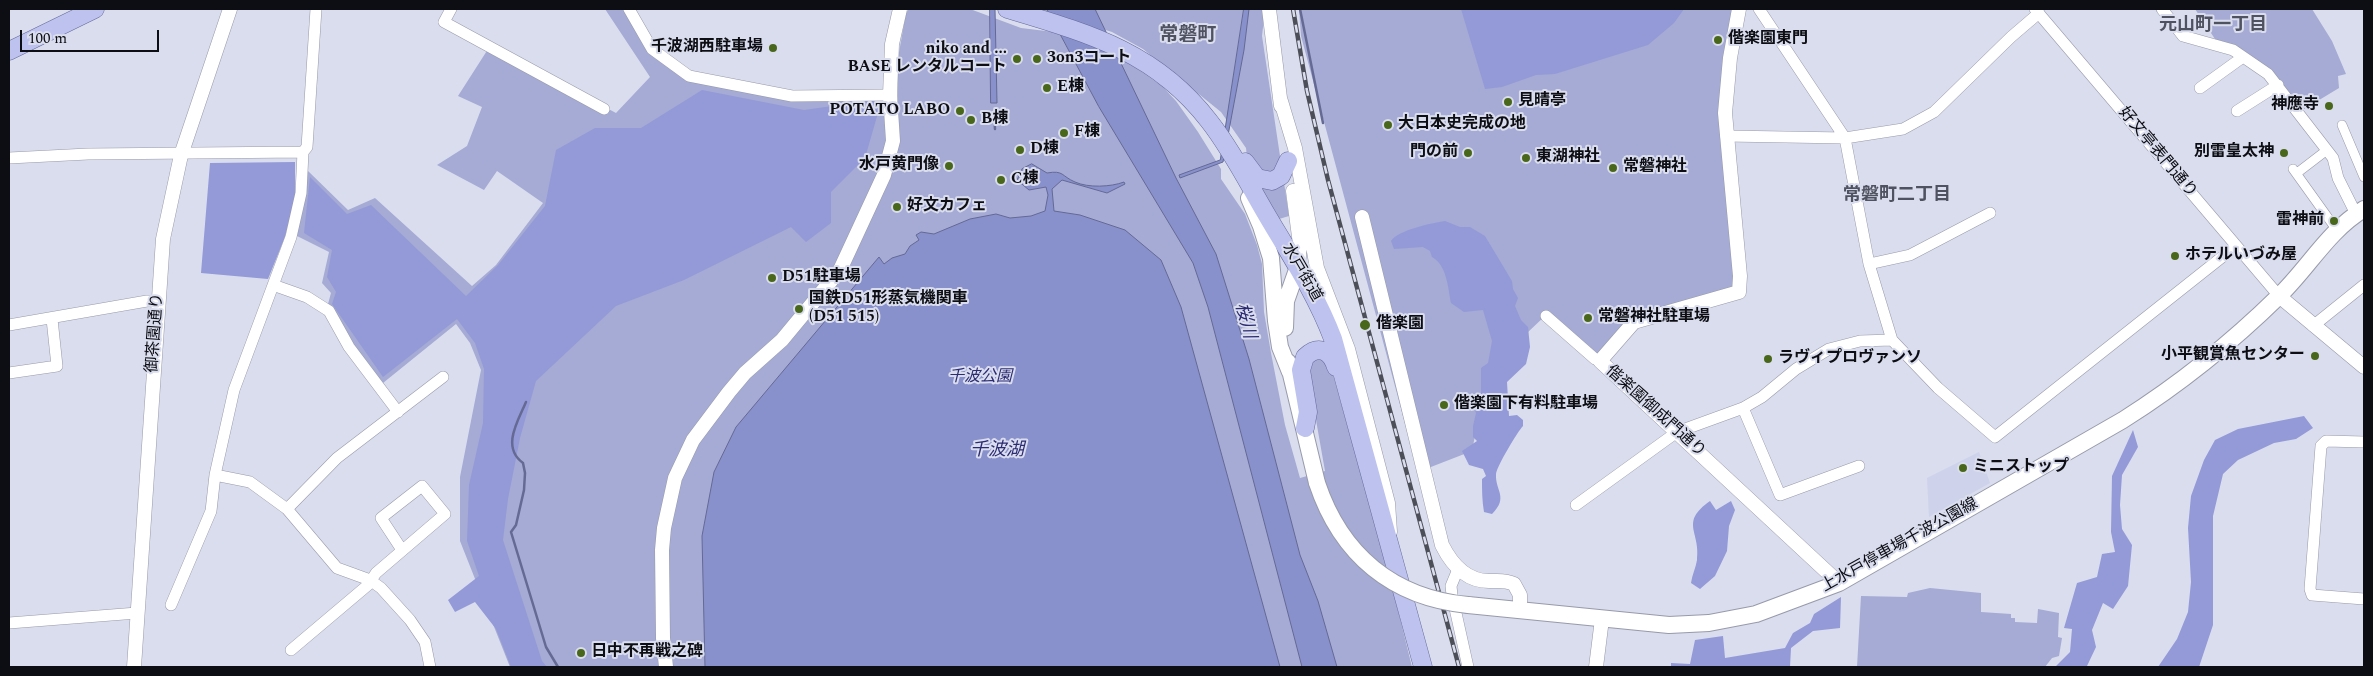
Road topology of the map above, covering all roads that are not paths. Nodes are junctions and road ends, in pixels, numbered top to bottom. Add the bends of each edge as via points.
1 (95, 9) edge
2 (230, 9) edge
3 (316, 9) edge
4 (451, 9) edge
5 (629, 9) edge
6 (900, 9) edge
7 (1006, 9) edge
8 (1270, 9) edge
9 (1738, 9) edge
10 (1759, 9) edge
11 (2162, 9) edge
12 (2039, 11) edge
13 (9, 51) edge
14 (2243, 57) junction
15 (2278, 85) junction
16 (2200, 88) dead end
17 (890, 95) junction
18 (1280, 98) junction
19 (1197, 107) junction
20 (604, 109) dead end
21 (2237, 111) dead end
22 (1209, 121) junction
23 (2342, 125) dead end
24 (1726, 136) junction
25 (1845, 138) junction
26 (2327, 150) junction
27 (302, 152) junction
28 (181, 155) junction
29 (9, 158) edge
30 (1288, 161) junction
31 (2364, 178) edge
32 (1296, 206) junction
33 (2360, 211) edge
34 (1990, 214) dead end
35 (1362, 217) dead end
36 (1272, 224) junction
37 (2336, 229) junction
38 (2236, 246) junction
39 (1868, 264) junction
40 (1298, 267) junction
41 (273, 285) junction
42 (2364, 285) edge
43 (2279, 296) junction
44 (158, 301) junction
45 (1546, 316) dead end
46 (52, 319) junction
47 (9, 325) edge
48 (2313, 326) junction
49 (1892, 340) junction
50 (1600, 361) junction
51 (2364, 367) edge
52 (1290, 372) junction
53 (9, 373) edge
54 (443, 377) dead end
55 (1350, 394) junction
56 (1743, 408) junction
57 (398, 412) junction
58 (1305, 428) junction
59 (1677, 432) junction
60 (2364, 442) edge
61 (1859, 466) dead end
62 (215, 475) junction
63 (1576, 505) dead end
64 (287, 509) junction
65 (1390, 541) junction
66 (402, 550) junction
67 (1458, 569) junction
68 (370, 580) junction
69 (1839, 582) junction
70 (2364, 599) edge
71 (171, 604) dead end
72 (1520, 610) junction
73 (137, 613) junction
74 (1602, 620) junction
75 (9, 622) edge
76 (291, 650) dead end
77 (134, 667) edge
78 (430, 667) edge
79 (666, 667) edge
80 (1423, 667) edge
81 (1468, 667) edge
82 (1596, 667) edge

1 - 13 main road
2 - 28 street, 御茶園通り
3 - 27 street via 307,147
4 - 20 street via 444,22
5 - 17 street via 652,49 689,76 792,96
6 - 17 street via 892,44
7 - 19 main road, 水戸街道 via 1090,34 1133,54 1160,73
8 - 18 street
9 - 24 street, 偕楽園御成門通り via 1725,113
10 - 25 street
11 - 14 street via 2183,36 2233,50
12 - 25 street via 1934,112 1903,129
12 - 38 street, 好文亭表門通り
14 - 15 street
14 - 16 street
15 - 21 street
15 - 26 street
17 - 79 street via 893,141 884,175 840,270 782,340 729,392 694,440 676,478 662,550
18 - 30 street
18 - 65 street via 1295,148 1317,268 1348,348 1377,457 1391,521
19 - 22 main road, 水戸街道
19 - 52 main road via 1207,131 1244,189 1262,226 1271,258 1280,347
22 - 30 main road via 1225,131 1247,166 1262,180 1272,181 1282,176
22 - 36 main road, 水戸街道
23 - 31 street
24 - 25 street
24 - 50 street, 偕楽園御成門通り via 1739,292 1634,322
25 - 39 street
26 - 33 street via 2333,158 2338,178
26 - 37 street via 2295,171
27 - 28 street
27 - 41 street via 301,193 291,237
28 - 29 street via 88,154
28 - 44 street, 御茶園通り via 162,239
30 - 32 street
32 - 36 street via 1290,222
32 - 40 street via 1300,244
33 - 37 main road, 上水戸停車場千波公園線
34 - 39 street via 1910,255
35 - 67 street via 1442,545
36 - 40 main road, 水戸街道
37 - 43 main road, 上水戸停車場千波公園線
38 - 43 street, 好文亭表門通り
38 - 49 street via 1995,436 1938,388
39 - 49 street
40 - 52 main road, 上水戸停車場千波公園線 via 1291,281 1284,314
40 - 55 main road, 水戸街道 via 1327,322
41 - 57 street via 307,297 329,311 349,347
41 - 62 street via 234,390
42 - 48 street
43 - 48 street
43 - 69 main road, 上水戸停車場千波公園線 via 2202,365 2158,398
44 - 46 street via 73,312
44 - 73 street, 御茶園通り
45 - 50 street
46 - 47 street
46 - 53 street via 57,366
48 - 51 street
49 - 56 street via 1860,341 1829,349 1796,368 1762,397
50 - 59 street, 偕楽園御成門通り
52 - 58 main road, 上水戸停車場千波公園線
54 - 57 street
55 - 58 main road via 1340,381 1330,353 1324,350 1309,353 1301,370 1308,412
55 - 65 main road, 水戸街道
56 - 59 street
56 - 61 street via 1780,495
57 - 64 street via 337,458
58 - 72 main road, 上水戸停車場千波公園線, bridge via 1317,483 1336,526 1374,570 1418,595 1448,603
59 - 63 street
59 - 69 street, 偕楽園御成門通り
60 - 70 street via 2326,441 2321,446 2310,590 2312,595
62 - 64 street via 250,482
62 - 71 street via 211,511
64 - 68 street via 337,568
65 - 80 main road, 水戸街道
66 - 66 street via 445,514 422,486 381,518
66 - 68 street
67 - 72 street via 1480,580 1514,584 1520,595
67 - 81 street via 1451,586
68 - 76 street
68 - 78 street via 393,599 410,620 424,642
69 - 74 main road, 上水戸停車場千波公園線 via 1784,605 1732,620 1669,625
72 - 74 main road, 上水戸停車場千波公園線
73 - 75 street
73 - 77 street, 御茶園通り
74 - 82 street

